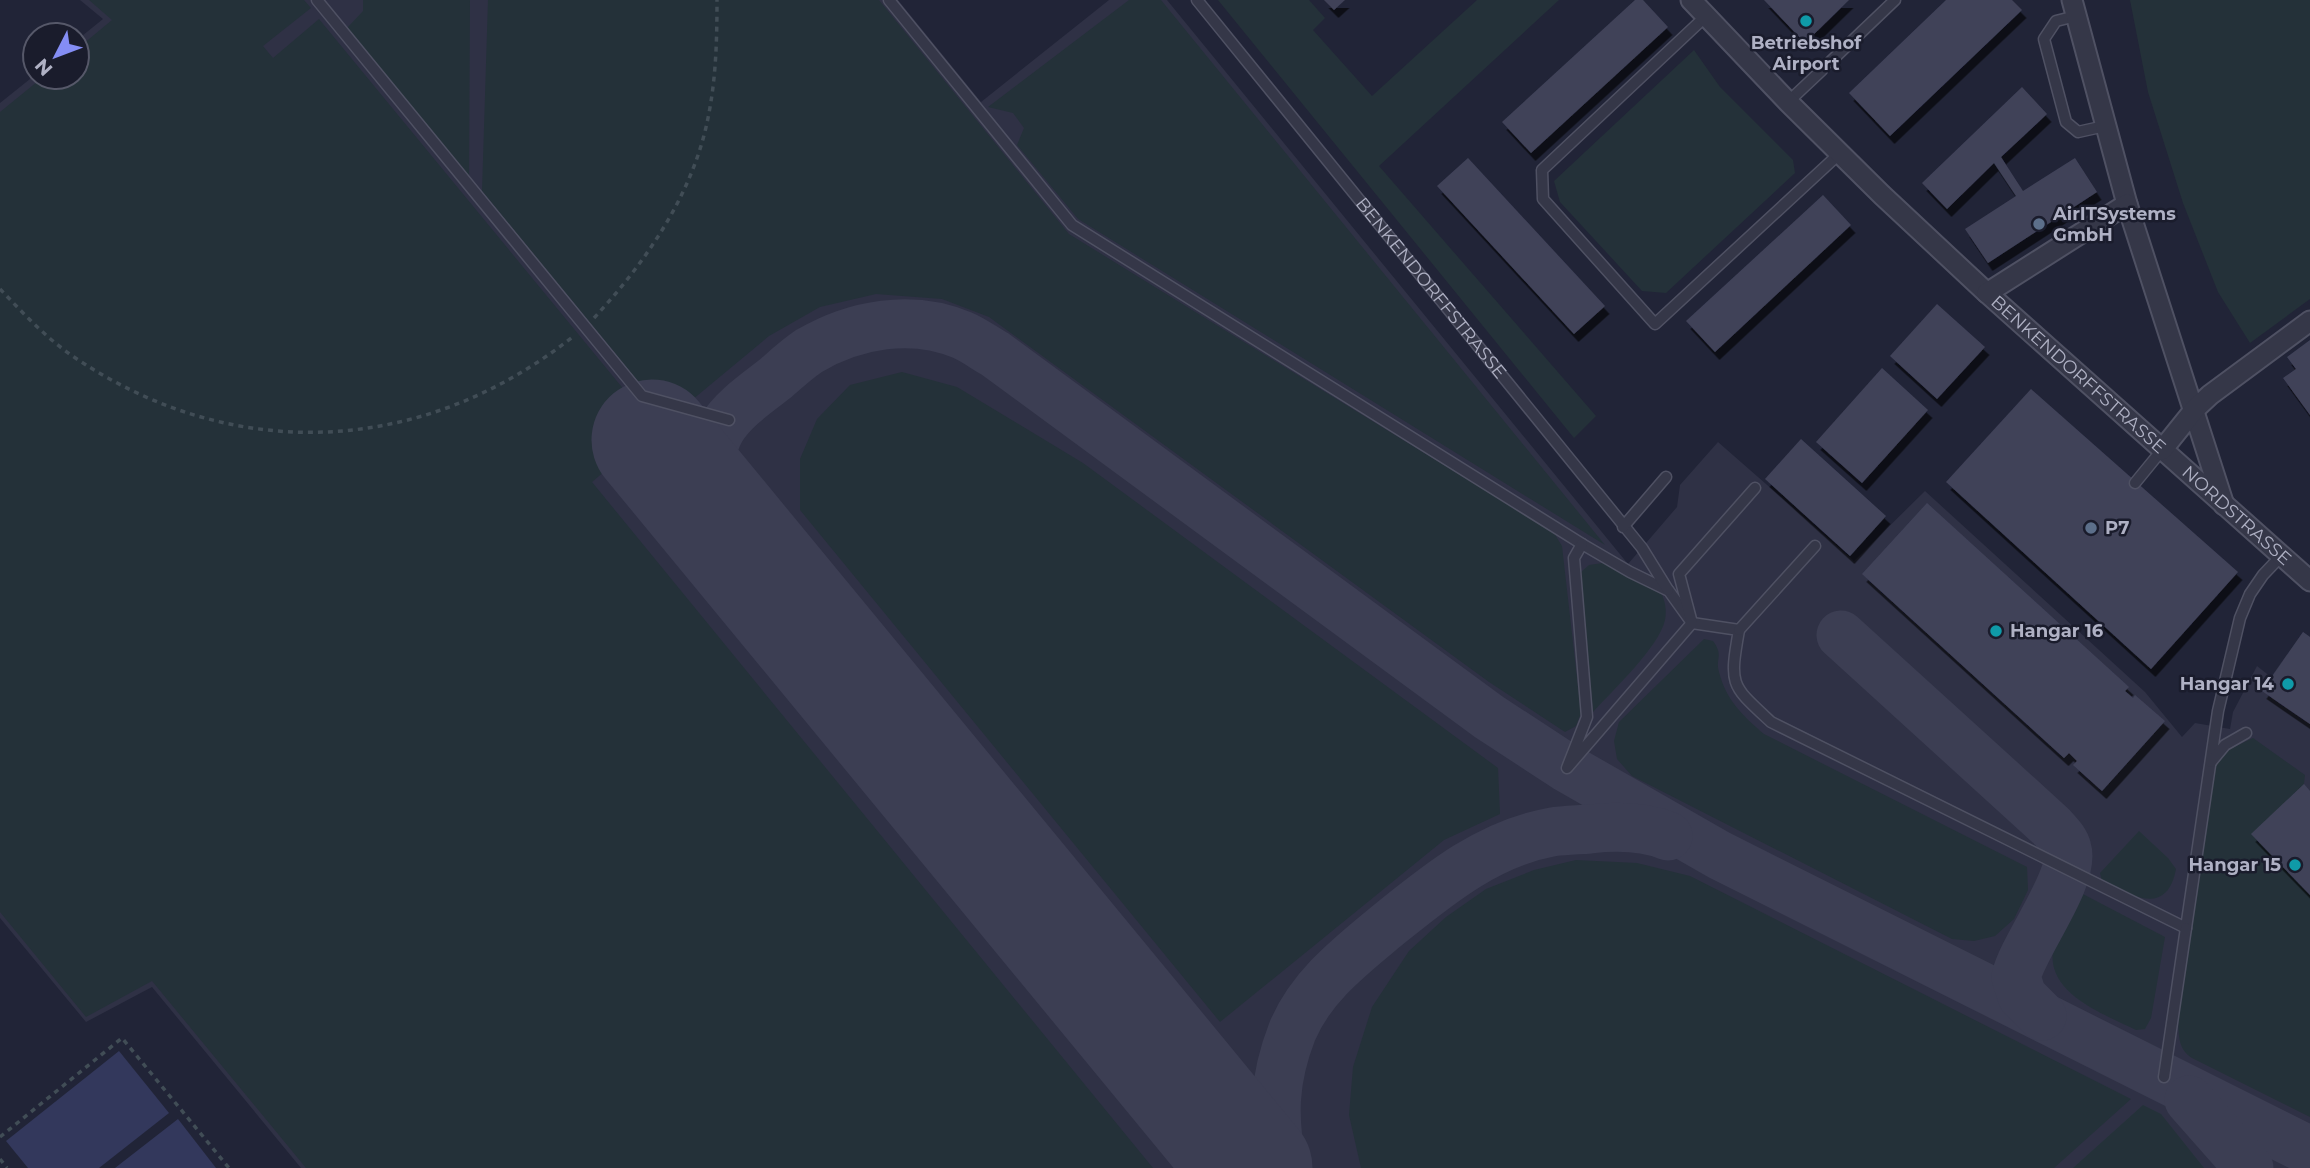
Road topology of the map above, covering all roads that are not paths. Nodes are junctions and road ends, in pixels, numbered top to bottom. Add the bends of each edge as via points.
1 (317, 0) edge
2 (889, 0) edge
3 (1197, 0) edge
4 (1690, 0) edge
5 (1895, 0) edge
6 (2074, 8) edge
7 (1706, 16) junction
8 (1830, 62) dead end
9 (1822, 70) dead end
10 (1788, 102) junction
11 (2105, 126) junction
12 (1839, 154) junction
13 (2127, 204) junction
14 (1987, 293) junction
15 (2310, 321) edge
16 (2195, 409) junction
17 (729, 420) dead end
18 (2162, 450) junction
19 (1666, 477) dead end
20 (2135, 483) dead end
21 (1755, 488) dead end
22 (2225, 505) junction
23 (1623, 527) junction
24 (1582, 544) junction
25 (1815, 546) dead end
26 (2281, 556) junction
27 (2310, 581) edge
28 (1669, 591) junction
29 (1692, 623) junction
30 (1739, 630) junction
31 (2246, 733) dead end
32 (2210, 762) junction
33 (2186, 928) junction
34 (2164, 1077) dead end

1 - 17 lane via 642,396
2 - 24 lane via 1072,225
3 - 23 lane, BENKENDORFFSTRASSE
4 - 7 street, BENKENDORFFSTRASSE
5 - 8 lane
6 - 11 street
6 - 11 lane via 2056,21 2044,39 2066,122 2078,132
7 - 10 street, BENKENDORFFSTRASSE
7 - 12 lane via 1542,170 1544,199 1655,324
9 - 10 lane
10 - 12 street, BENKENDORFFSTRASSE
11 - 13 street
12 - 14 street, BENKENDORFFSTRASSE
13 - 14 street, BENKENDORFFSTRASSE
13 - 16 street
14 - 18 street, BENKENDORFFSTRASSE
15 - 16 street, BENKENDORFFSTRASSE
16 - 18 street, BENKENDORFFSTRASSE
16 - 22 street
18 - 20 lane
18 - 22 street, NORDSTRASSE
19 - 23 lane
21 - 29 lane via 1679,574
22 - 26 street, NORDSTRASSE
23 - 28 lane, BENKENDORFFSTRASSE
24 - 28 lane
24 - 29 lane via 1574,558 1587,717 1567,768
25 - 30 lane
26 - 27 street, NORDSTRASSE
26 - 32 lane via 2250,594 2240,618
28 - 29 lane, BENKENDORFFSTRASSE
29 - 30 lane
30 - 33 lane via 1734,682 1771,722
31 - 32 lane via 2225,745
32 - 33 lane
33 - 34 lane

